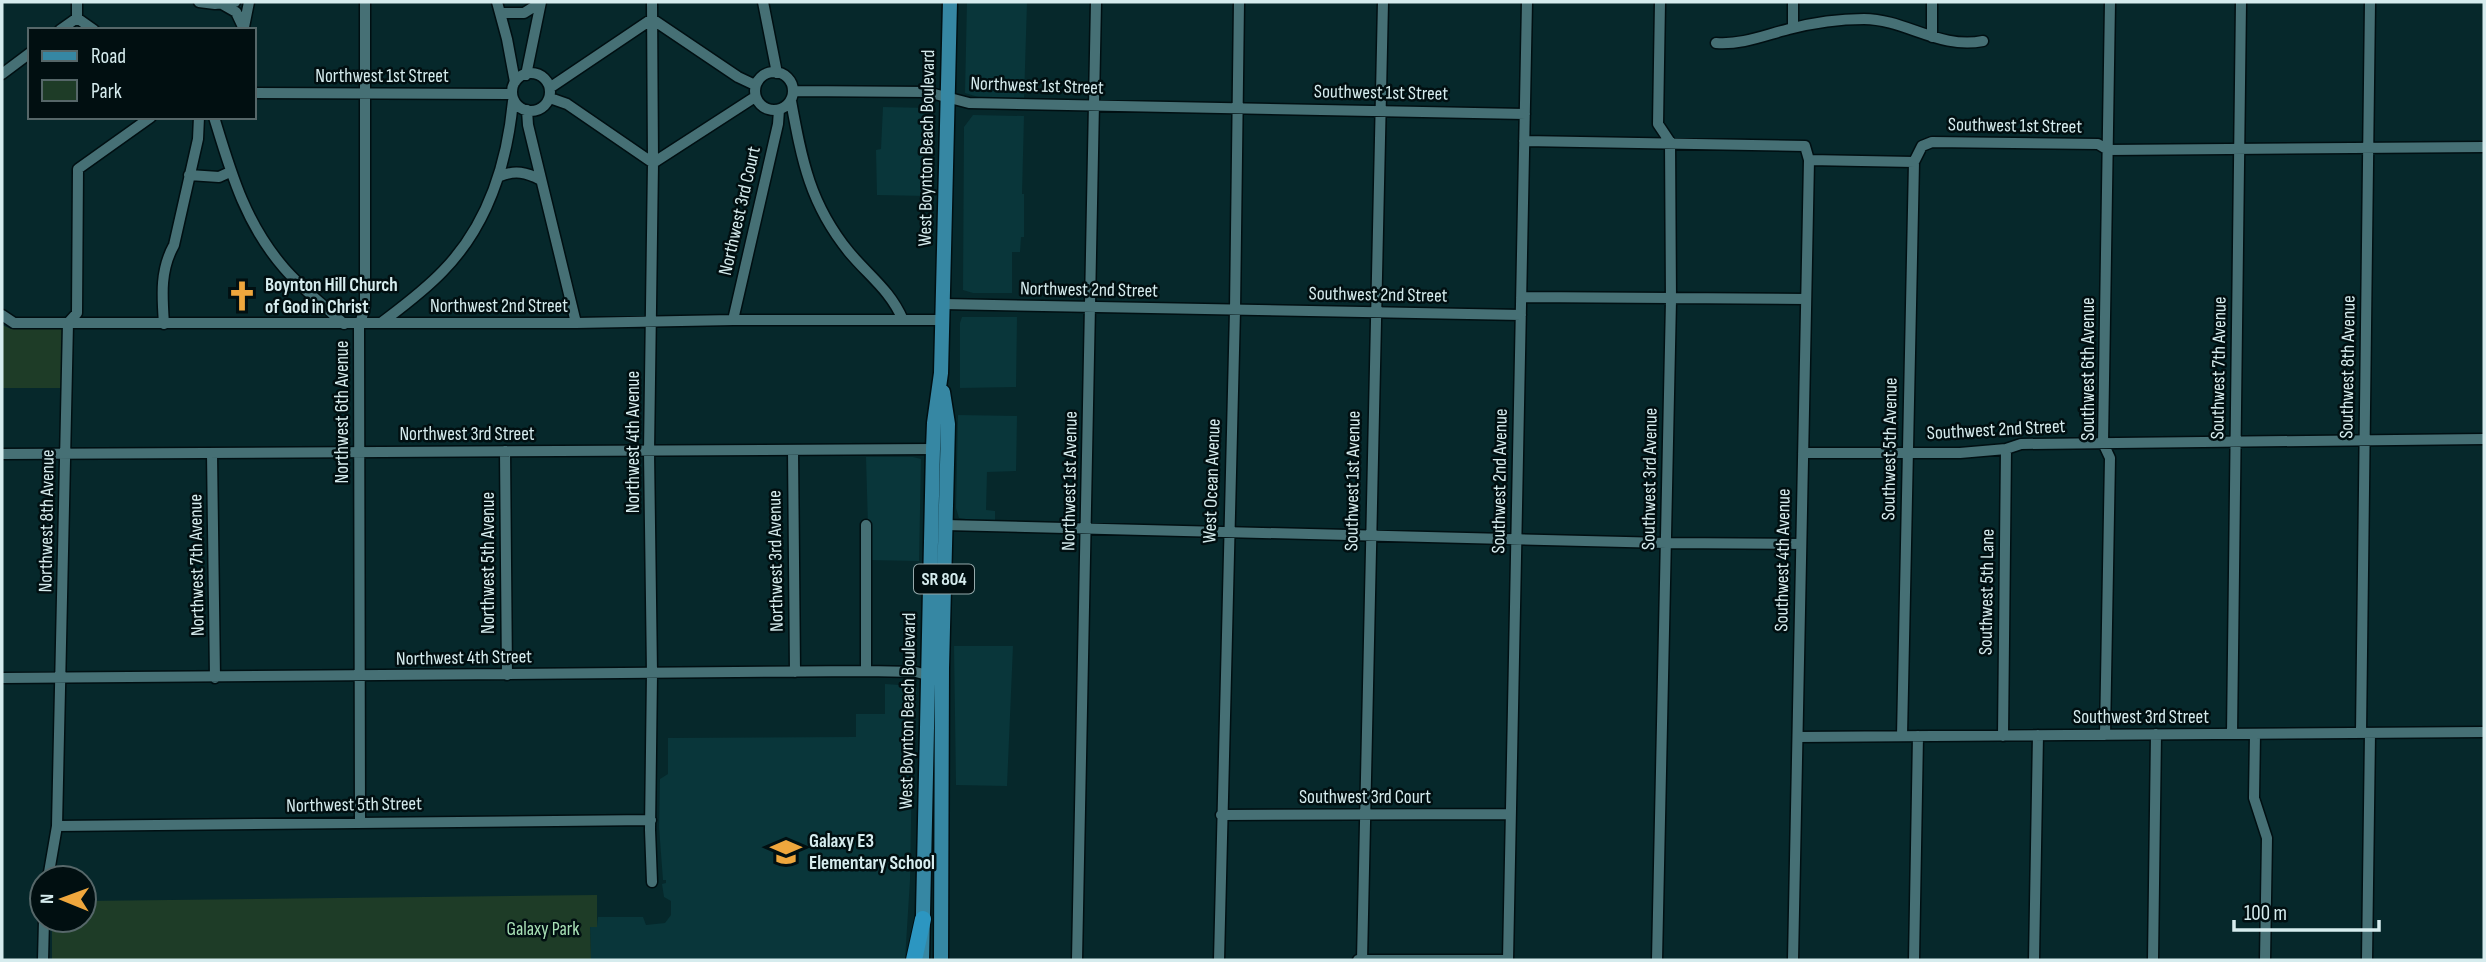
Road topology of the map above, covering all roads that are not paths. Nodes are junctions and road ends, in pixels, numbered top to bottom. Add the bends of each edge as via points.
1 (77, 2) edge
2 (199, 2) edge
3 (235, 2) edge
4 (249, 2) edge
5 (365, 2) edge
6 (497, 2) edge
7 (541, 2) edge
8 (652, 2) edge
9 (763, 2) edge
10 (950, 2) edge
11 (1096, 2) edge
12 (1239, 2) edge
13 (1382, 2) edge
14 (1527, 2) edge
15 (1660, 2) edge
16 (1793, 2) edge
17 (1932, 2) edge
18 (2110, 2) edge
19 (2241, 2) edge
20 (2370, 2) edge
21 (221, 4) junction
22 (501, 13) junction
23 (77, 18) junction
24 (652, 19) junction
25 (63, 28) edge
26 (91, 28) edge
27 (244, 28) edge
28 (244, 28) edge
29 (1793, 28) junction
30 (1932, 37) junction
31 (1983, 41) dead end
32 (1716, 43) dead end
33 (28, 54) edge
34 (777, 73) junction
35 (2, 74) edge
36 (526, 75) junction
37 (514, 82) junction
38 (755, 85) junction
39 (256, 93) edge
40 (551, 93) junction
41 (365, 94) junction
42 (793, 96) junction
43 (755, 97) junction
44 (947, 97) junction
45 (512, 98) junction
46 (1095, 106) junction
47 (1237, 109) junction
48 (527, 110) junction
49 (779, 110) junction
50 (1380, 110) junction
51 (1525, 114) junction
52 (148, 119) edge
53 (199, 119) edge
54 (215, 119) edge
55 (1524, 141) junction
56 (1670, 142) junction
57 (2484, 146) edge
58 (2368, 148) junction
59 (2108, 150) junction
60 (2239, 150) junction
61 (1809, 160) junction
62 (1914, 162) junction
63 (653, 163) junction
64 (230, 172) junction
65 (189, 175) junction
66 (499, 176) junction
67 (541, 180) junction
68 (1521, 297) junction
69 (1806, 299) junction
70 (1671, 300) junction
71 (943, 304) junction
72 (1091, 307) junction
73 (1235, 310) junction
74 (1375, 313) junction
75 (2, 315) edge
76 (1521, 315) junction
77 (733, 320) junction
78 (903, 320) junction
79 (943, 320) junction
80 (68, 323) junction
81 (381, 323) junction
82 (576, 323) junction
83 (651, 323) junction
84 (164, 324) junction
85 (344, 324) junction
86 (359, 324) junction
87 (941, 378) junction
88 (2484, 439) edge
89 (2364, 440) junction
90 (2236, 441) junction
91 (2103, 443) junction
92 (933, 449) junction
93 (2006, 449) junction
94 (793, 450) junction
95 (359, 451) junction
96 (505, 451) junction
97 (649, 452) junction
98 (1907, 452) junction
99 (212, 453) junction
100 (1803, 453) junction
101 (2, 454) edge
102 (66, 454) junction
103 (866, 525) dead end
104 (945, 525) junction
105 (1086, 530) junction
106 (1228, 531) junction
107 (1370, 535) junction
108 (1517, 539) junction
109 (1666, 543) junction
110 (1801, 544) junction
111 (866, 671) junction
112 (795, 672) junction
113 (652, 673) junction
114 (507, 675) junction
115 (927, 675) junction
116 (361, 676) junction
117 (2, 678) edge
118 (61, 678) junction
119 (215, 678) junction
120 (2484, 732) edge
121 (2366, 733) junction
122 (2156, 734) junction
123 (2232, 734) junction
124 (2255, 734) junction
125 (2038, 735) junction
126 (2105, 735) junction
127 (1902, 736) junction
128 (1918, 736) junction
129 (2003, 736) junction
130 (1798, 737) junction
131 (942, 781) junction
132 (1365, 814) junction
133 (1510, 814) junction
134 (1221, 815) junction
135 (651, 820) junction
136 (360, 823) junction
137 (57, 826) junction
138 (50, 864) edge
139 (652, 882) dead end
140 (923, 919) junction
141 (44, 934) edge
142 (43, 960) edge
143 (914, 960) edge
144 (922, 960) edge
145 (941, 960) edge
146 (1077, 960) edge
147 (1219, 960) edge
148 (1360, 960) edge
149 (1508, 960) edge
150 (1657, 960) edge
151 (1793, 960) edge
152 (1914, 960) edge
153 (2034, 960) edge
154 (2153, 960) edge
155 (2265, 960) edge
156 (2367, 960) edge

1 - 23 street
2 - 21 street
3 - 21 street
4 - 28 street
5 - 41 street, Northwest 6th Avenue
6 - 22 street
7 - 22 street via 524,13
7 - 36 street
8 - 24 street, Northwest 4th Avenue
9 - 34 street
10 - 44 main road, West Boynton Beach Boulevard / SR 804
11 - 46 street, Northwest 1st Avenue
12 - 47 street, West Ocean Avenue
13 - 50 street, Southwest 1st Avenue
14 - 51 street, Southwest 2nd Avenue
15 - 56 street, Southwest 3rd Avenue via 1658,124
16 - 29 street
17 - 30 street
18 - 59 street, Southwest 6th Avenue
19 - 60 street, Southwest 7th Avenue
20 - 58 street, Southwest 8th Avenue
21 - 27 street via 236,12
22 - 37 street
23 - 25 street
23 - 26 street
24 - 38 street
24 - 40 street
24 - 63 street, Northwest 4th Avenue
29 - 30 street via 1881,20
29 - 32 street via 1742,43
30 - 31 street via 1957,44
33 - 35 street
34 - 38 street via 763,76
34 - 42 street via 789,79
36 - 37 street
36 - 40 street via 542,77
37 - 45 street
38 - 43 street
39 - 41 street, Northwest 1st Street
40 - 48 street via 545,106
40 - 63 street
41 - 45 street, Northwest 1st Street
41 - 86 street, Northwest 6th Avenue via 365,306
42 - 44 street, Northwest 1st Street via 927,92
42 - 49 street
42 - 78 street via 812,193 836,235 895,301
43 - 49 street via 763,107
43 - 63 street
44 - 46 street, Northwest 1st Street via 970,103
44 - 71 main road, West Boynton Beach Boulevard / SR 804
45 - 48 street
45 - 66 street via 508,147
46 - 47 street, Northwest 1st Street
46 - 72 street, Northwest 1st Avenue
47 - 50 street, Southwest 1st Street
47 - 73 street, West Ocean Avenue
48 - 67 street
49 - 77 street, Northwest 3rd Court
50 - 51 street, Southwest 1st Street
50 - 74 street, Southwest 1st Avenue
51 - 55 street, Southwest 2nd Avenue
52 - 80 street, Northwest 8th Avenue via 78,169 77,313
53 - 65 street
54 - 64 street
55 - 56 street
55 - 68 street, Southwest 2nd Avenue
56 - 61 street via 1805,146
56 - 70 street, Southwest 3rd Avenue
57 - 58 street, Southwest 1st Street
58 - 60 street, Southwest 1st Street
58 - 89 street, Southwest 8th Avenue
59 - 60 street, Southwest 1st Street
59 - 62 street, Southwest 1st Street via 2098,144 1932,142 1922,146
59 - 91 street, Southwest 6th Avenue
60 - 90 street, Southwest 7th Avenue
61 - 62 street
61 - 69 street, Southwest 4th Avenue
62 - 98 street, Southwest 5th Avenue
63 - 83 street, Northwest 4th Avenue
64 - 65 street via 206,178
64 - 85 street via 245,210 284,268
65 - 84 street via 174,245 166,260
66 - 67 street via 520,172
66 - 81 street via 476,227 455,258
67 - 82 street
68 - 70 street
68 - 76 street, Southwest 2nd Avenue
69 - 70 street
69 - 100 street, Southwest 4th Avenue
70 - 109 street, Southwest 3rd Avenue
71 - 72 street, Northwest 2nd Street
71 - 79 main road, West Boynton Beach Boulevard / SR 804
72 - 73 street, Northwest 2nd Street
72 - 105 street, Northwest 1st Avenue
73 - 74 street, Southwest 2nd Street
73 - 106 street, West Ocean Avenue
74 - 76 street, Southwest 2nd Street
74 - 107 street, Southwest 1st Avenue
75 - 80 street, Northwest 2nd Street via 14,323
76 - 108 street, Southwest 2nd Avenue
77 - 78 street, Northwest 2nd Street
77 - 83 street, Northwest 2nd Street
78 - 79 street, Northwest 2nd Street
79 - 87 main road, West Boynton Beach Boulevard / SR 804
80 - 84 street, Northwest 2nd Street
80 - 102 street, Northwest 8th Avenue
81 - 82 street, Northwest 2nd Street
81 - 86 street, Northwest 2nd Street
82 - 83 street, Northwest 2nd Street
83 - 97 street, Northwest 4th Avenue
84 - 85 street, Northwest 2nd Street
85 - 86 street, Northwest 2nd Street
86 - 95 street, Northwest 6th Avenue
87 - 92 main road, West Boynton Beach Boulevard / SR 804
87 - 104 main road, West Boynton Beach Boulevard / SR 804 via 948,424
88 - 89 street, Southwest 2nd Street
89 - 90 street, Southwest 2nd Street
89 - 121 street, Southwest 8th Avenue
90 - 91 street, Southwest 2nd Street
90 - 123 street, Southwest 7th Avenue
91 - 93 street, Southwest 2nd Street via 2021,444
91 - 126 street, Southwest 6th Avenue via 2110,458
92 - 94 street, Northwest 3rd Street
92 - 115 main road, West Boynton Beach Boulevard / SR 804
93 - 98 street, Southwest 2nd Street
93 - 129 street, Southwest 5th Lane
94 - 97 street, Northwest 3rd Street
94 - 112 street, Northwest 3rd Avenue
95 - 96 street, Northwest 3rd Street
95 - 99 street, Northwest 3rd Street
95 - 116 street, Northwest 6th Avenue
96 - 97 street, Northwest 3rd Street
96 - 114 street, Northwest 5th Avenue
97 - 113 street, Northwest 4th Avenue
98 - 100 street, Southwest 2nd Street
98 - 127 street, Southwest 5th Avenue
99 - 102 street, Northwest 3rd Street
99 - 119 street, Northwest 7th Avenue
100 - 110 street, Southwest 4th Avenue
101 - 102 street, Northwest 3rd Street
102 - 118 street, Northwest 8th Avenue
103 - 111 street
104 - 105 street
104 - 131 main road, West Boynton Beach Boulevard / SR 804
105 - 106 street
105 - 146 street, Northwest 1st Avenue
106 - 107 street
106 - 134 street, West Ocean Avenue
107 - 108 street
107 - 132 street, Southwest 1st Avenue
108 - 109 street
108 - 133 street, Southwest 2nd Avenue
109 - 110 street
109 - 150 street, Southwest 3rd Avenue
110 - 130 street, Southwest 4th Avenue
111 - 112 street, Northwest 4th Street
111 - 115 street, Northwest 4th Street
112 - 113 street, Northwest 4th Street
113 - 114 street, Northwest 4th Street
113 - 135 street, Northwest 4th Avenue
114 - 116 street, Northwest 4th Street
115 - 131 main road via 934,689 934,745
115 - 140 main road, West Boynton Beach Boulevard / SR 804
116 - 119 street, Northwest 4th Street
116 - 136 street, Northwest 6th Avenue
117 - 118 street, Northwest 4th Street
118 - 119 street, Northwest 4th Street
118 - 137 street, Northwest 8th Avenue
120 - 121 street, Southwest 3rd Street
121 - 124 street, Southwest 3rd Street
121 - 156 street, Southwest 8th Avenue
122 - 123 street, Southwest 3rd Street
122 - 126 street, Southwest 3rd Street
122 - 154 street
123 - 124 street, Southwest 3rd Street
124 - 155 street via 2254,799 2267,838
125 - 126 street, Southwest 3rd Street
125 - 129 street, Southwest 3rd Street
125 - 153 street
127 - 128 street, Southwest 3rd Street
127 - 130 street, Southwest 3rd Street
128 - 129 street, Southwest 3rd Street
128 - 152 street
130 - 151 street, Southwest 4th Avenue
131 - 145 main road, West Boynton Beach Boulevard / SR 804
132 - 133 street, Southwest 3rd Court
132 - 134 street, Southwest 3rd Court
132 - 148 street, Southwest 1st Avenue
133 - 149 street, Southwest 2nd Avenue
134 - 147 street, West Ocean Avenue
135 - 136 street, Northwest 5th Street
135 - 139 street, Northwest 4th Avenue
136 - 137 street, Northwest 5th Street
137 - 138 street, Northwest 8th Avenue
140 - 143 highway
140 - 144 main road, West Boynton Beach Boulevard / SR 804
141 - 142 street
148 - 149 street

